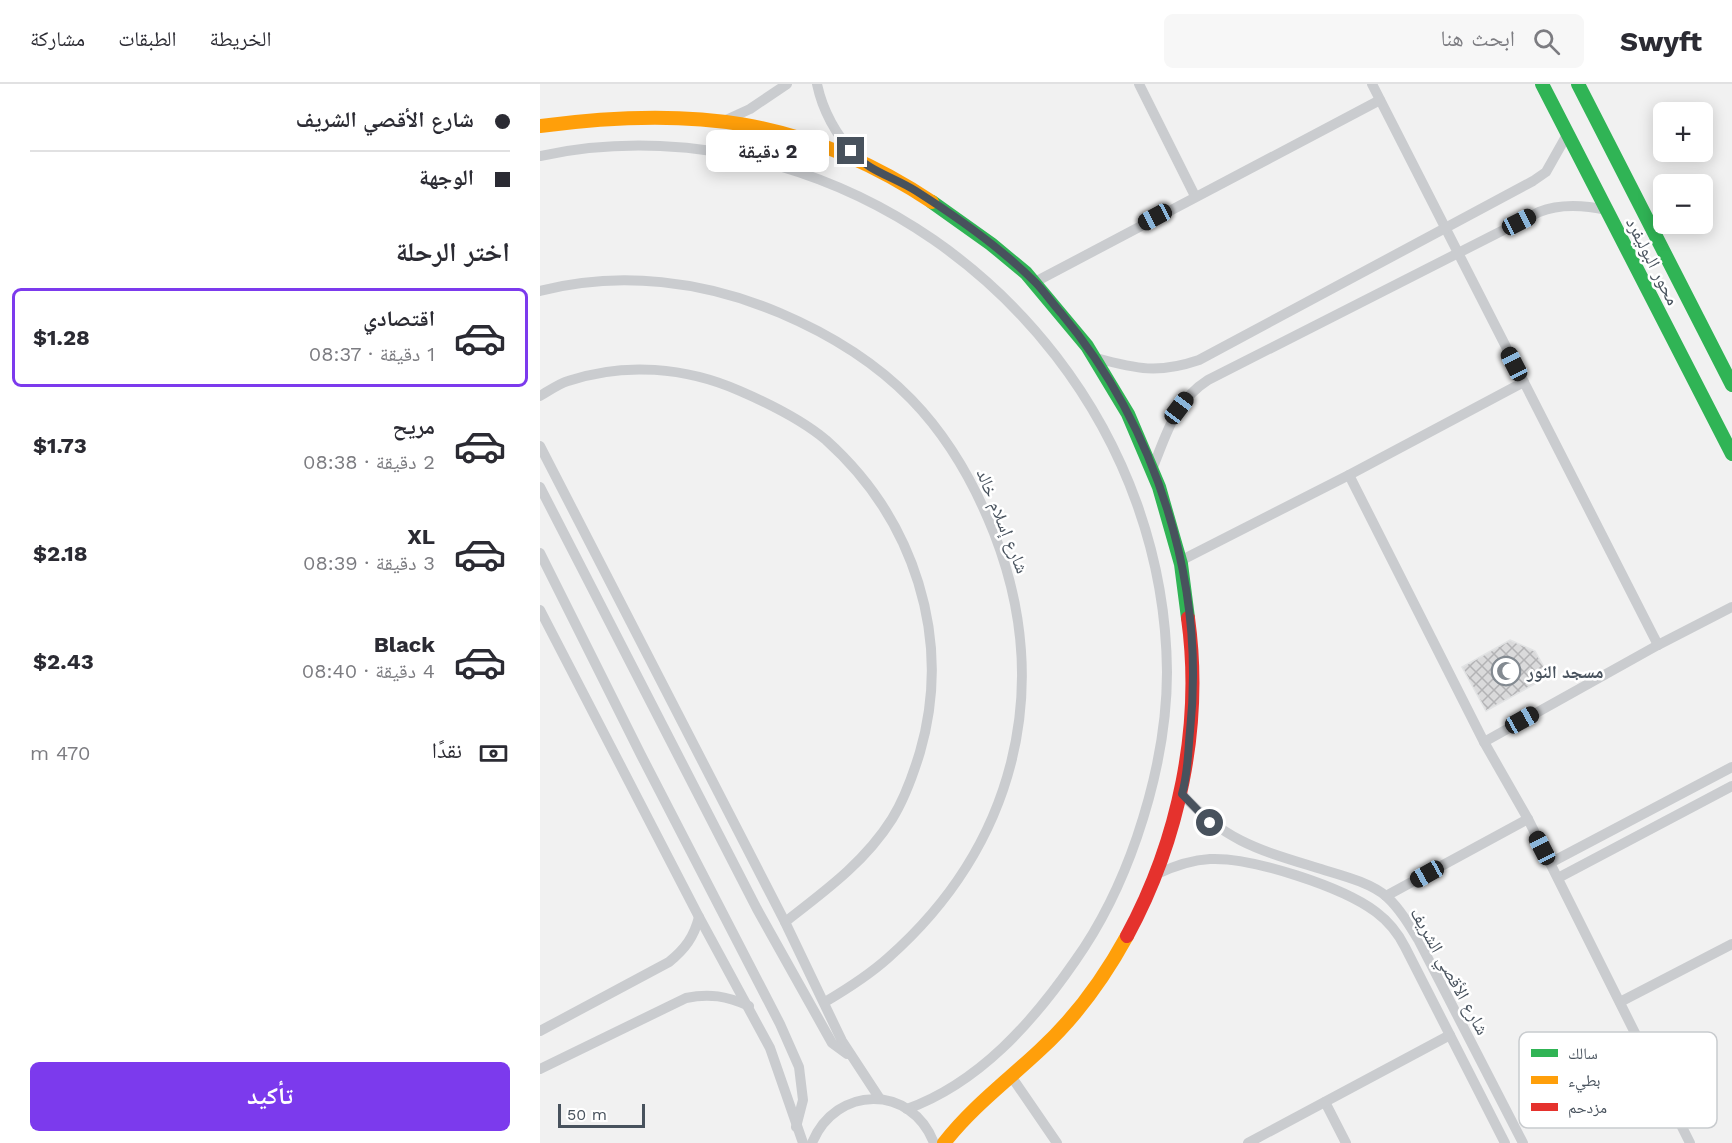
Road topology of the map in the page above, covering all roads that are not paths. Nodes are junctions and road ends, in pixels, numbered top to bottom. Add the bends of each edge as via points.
1 (787, 84) edge
2 (817, 84) edge
3 (1138, 84) edge
4 (1372, 84) edge
5 (1542, 84) edge
6 (1578, 84) edge
7 (1380, 100) junction
8 (725, 121) junction
9 (540, 126) edge
10 (1568, 133) junction
11 (540, 156) edge
12 (861, 162) junction
13 (1196, 196) junction
14 (1607, 210) junction
15 (1446, 229) junction
16 (1458, 253) junction
17 (1035, 282) junction
18 (540, 291) edge
19 (1096, 358) junction
20 (1524, 382) junction
21 (1732, 385) edge
22 (540, 396) edge
23 (540, 446) edge
24 (1732, 454) edge
25 (1153, 467) junction
26 (1349, 475) junction
27 (540, 487) edge
28 (540, 553) edge
29 (1180, 561) junction
30 (1732, 607) edge
31 (540, 610) edge
32 (1658, 645) junction
33 (1484, 742) junction
34 (1732, 767) edge
35 (1732, 786) edge
36 (1182, 794) junction
37 (1528, 819) junction
38 (1550, 863) junction
39 (1157, 874) junction
40 (1558, 878) junction
41 (1386, 896) junction
42 (699, 917) junction
43 (785, 922) junction
44 (1732, 944) edge
45 (825, 1002) junction
46 (1620, 1002) junction
47 (749, 1007) junction
48 (540, 1031) edge
49 (1635, 1032) edge
50 (1450, 1035) junction
51 (852, 1057) junction
52 (540, 1069) edge
53 (1011, 1076) junction
54 (880, 1099) junction
55 (1325, 1102) junction
56 (907, 1109) junction
57 (796, 1127) junction
58 (1683, 1128) edge
59 (803, 1143) edge
60 (812, 1143) edge
61 (933, 1143) edge
62 (944, 1143) edge
63 (1057, 1143) edge
64 (1248, 1143) edge
65 (1346, 1143) edge
66 (1505, 1143) edge
67 (1523, 1143) edge
68 (1690, 1143) edge

1 - 8 street via 750,110
2 - 12 street via 826,114 841,140
3 - 13 street
4 - 7 street
5 - 10 street, محور البوليفرد
6 - 21 street, محور البوليفرد
7 - 13 street
7 - 15 street
8 - 9 street via 614,117
8 - 12 street via 819,143
10 - 14 street, محور البوليفرد
10 - 15 street via 1546,172
11 - 56 street via 620,146 693,148 800,172 834,184 891,213 959,259 1041,335 1093,409 1132,490 1157,576 1167,672 1164,726 1153,788 1128,863 1085,947 1028,1021 959,1084
12 - 17 street via 939,206
13 - 17 street
14 - 16 street via 1578,205 1551,207
14 - 24 street, محور البوليفرد
15 - 16 street
15 - 19 street via 1199,360 1180,366 1140,369
16 - 20 street
16 - 25 street via 1197,387 1179,408
17 - 19 street
18 - 45 street, شارع إسلام خالد via 611,281 674,283 735,296 817,329 863,357 904,391 950,446 981,501 1011,581 1023,667 1022,710 1004,787 975,851 936,909 888,959
19 - 25 street
20 - 26 street
20 - 32 street
22 - 43 street via 567,381 604,372 643,369 719,381 791,415 824,439 879,500 899,536 920,583 931,633 933,684 925,735 912,778 892,818 866,854
23 - 43 street
25 - 29 street
26 - 29 street
26 - 33 street
27 - 51 street via 757,909 832,1042
28 - 57 street via 795,1057 803,1100
29 - 36 street via 1193,657 1193,709
30 - 32 street
31 - 42 street
32 - 33 street
33 - 37 street
34 - 38 street
35 - 40 street
36 - 39 street
36 - 41 street, شارع الأقصي الشريف via 1210,823 1245,844 1343,876
37 - 38 street
37 - 41 street
38 - 40 street
39 - 50 street, شارع الأقصي الشريف via 1192,861 1229,860 1299,877 1364,904 1400,938
39 - 53 street via 1116,954 1087,997 1054,1037
40 - 46 street
41 - 67 street, شارع الأقصي الشريف via 1419,941
42 - 47 street
42 - 48 street via 689,943 669,962
43 - 45 street
44 - 46 street
45 - 51 street
46 - 49 street
47 - 52 street via 718,995 686,998
47 - 57 street via 770,1048
50 - 55 street
50 - 66 street, شارع الأقصي الشريف
51 - 54 street
53 - 62 street
53 - 63 street
54 - 56 street
54 - 60 street via 847,1104 820,1126
55 - 64 street
55 - 65 street
56 - 61 street via 923,1123
57 - 59 street
58 - 68 street

